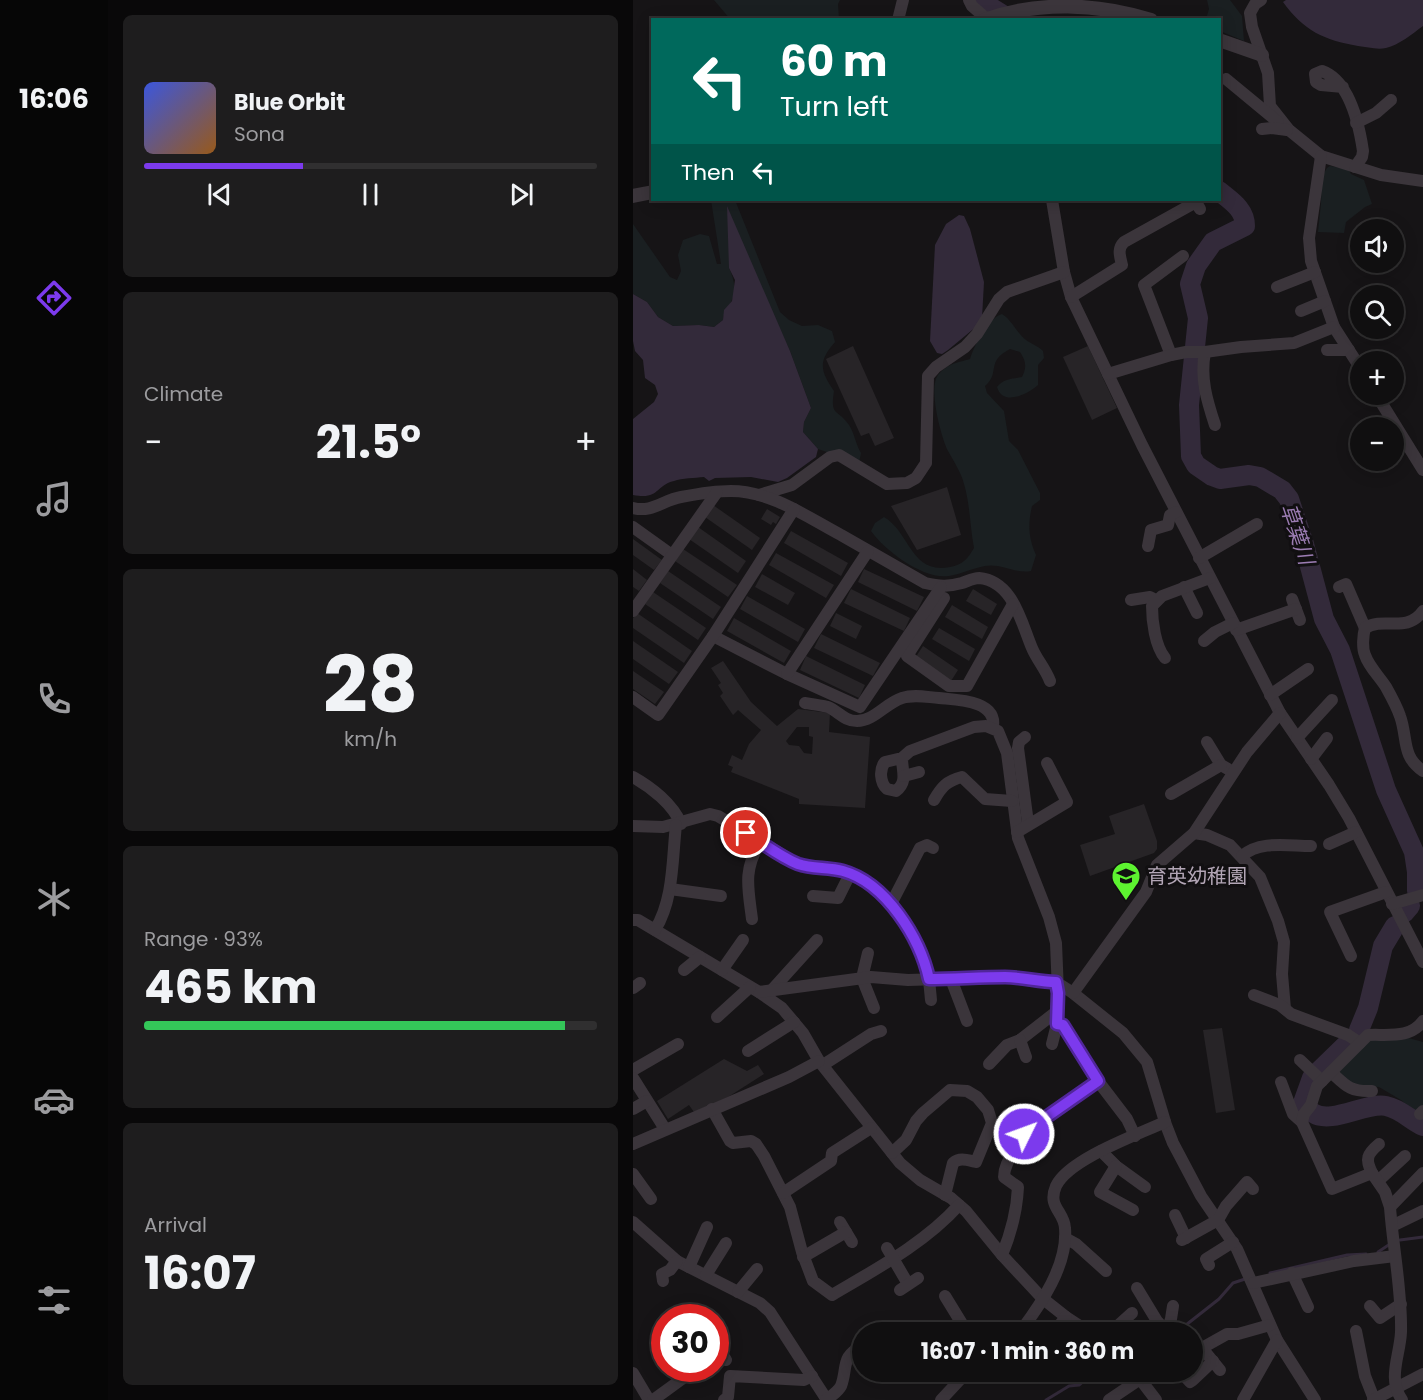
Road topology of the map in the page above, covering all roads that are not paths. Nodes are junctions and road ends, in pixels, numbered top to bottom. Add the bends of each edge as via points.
1 (903, 0) edge
2 (969, 0) edge
3 (1261, 0) edge
4 (898, 18) edge
5 (985, 18) edge
6 (991, 18) edge
7 (1142, 18) edge
8 (1221, 41) edge
9 (1262, 55) junction
10 (1226, 79) dead end
11 (1343, 87) dead end
12 (1391, 100) dead end
13 (1356, 123) junction
14 (1262, 129) dead end
15 (1289, 130) junction
16 (1321, 156) junction
17 (1355, 167) junction
18 (1423, 181) edge
19 (651, 192) edge
20 (633, 196) edge
21 (1052, 201) edge
22 (1200, 209) dead end
23 (1183, 256) dead end
24 (1064, 272) junction
25 (1315, 272) junction
26 (1277, 287) dead end
27 (1071, 297) junction
28 (1325, 301) junction
29 (1301, 311) dead end
30 (1334, 327) junction
31 (1327, 350) dead end
32 (1349, 350) joint
33 (1203, 352) junction
34 (1171, 355) junction
35 (1108, 374) junction
36 (1383, 405) edge
37 (1215, 425) dead end
38 (1423, 470) edge
39 (717, 492) junction
40 (758, 495) junction
41 (633, 508) edge
42 (794, 509) junction
43 (1176, 512) junction
44 (1257, 524) dead end
45 (633, 527) edge
46 (1148, 546) dead end
47 (868, 550) junction
48 (672, 555) junction
49 (1199, 558) junction
50 (1210, 578) junction
51 (1184, 587) junction
52 (1339, 587) dead end
53 (943, 592) junction
54 (1131, 600) dead end
55 (1155, 600) junction
56 (1013, 604) junction
57 (1296, 609) dead end
58 (633, 611) edge
59 (1423, 611) edge
60 (1197, 614) dead end
61 (1235, 626) junction
62 (1365, 628) junction
63 (713, 636) junction
64 (1204, 641) dead end
65 (1165, 658) dead end
66 (1308, 669) dead end
67 (787, 674) junction
68 (1050, 681) dead end
69 (1270, 695) junction
70 (633, 697) edge
71 (1332, 700) dead end
72 (805, 703) dead end
73 (1280, 713) junction
74 (993, 727) junction
75 (1025, 737) dead end
76 (1297, 738) junction
77 (1327, 738) dead end
78 (1207, 742) dead end
79 (902, 758) junction
80 (1311, 759) junction
81 (1047, 763) dead end
82 (1221, 765) junction
83 (1423, 771) edge
84 (919, 772) dead end
85 (1233, 773) junction
86 (904, 776) junction
87 (633, 777) edge
88 (1171, 794) dead end
89 (934, 800) dead end
90 (1013, 801) junction
91 (1028, 823) junction
92 (679, 824) junction
93 (633, 826) edge
94 (1017, 832) junction
95 (1356, 832) junction
96 (1194, 833) junction
97 (760, 842) junction
98 (1329, 844) dead end
99 (1311, 846) dead end
100 (933, 848) dead end
101 (1242, 856) junction
102 (850, 874) junction
103 (670, 890) junction
104 (1386, 892) junction
105 (813, 895) dead end
106 (1423, 895) edge
107 (721, 896) dead end
108 (891, 904) junction
109 (1392, 904) junction
110 (752, 919) dead end
111 (633, 920) edge
112 (655, 930) junction
113 (743, 940) dead end
114 (817, 940) dead end
115 (868, 954) dead end
116 (1351, 956) dead end
117 (701, 957) junction
118 (1423, 962) edge
119 (684, 970) dead end
120 (722, 970) junction
121 (862, 978) junction
122 (929, 979) junction
123 (951, 979) junction
124 (1056, 982) junction
125 (760, 990) junction
126 (1073, 993) junction
127 (1254, 995) dead end
128 (931, 1000) dead end
129 (874, 1008) dead end
130 (1285, 1009) junction
131 (717, 1017) dead end
132 (1056, 1018) junction
133 (967, 1021) dead end
134 (794, 1022) junction
135 (1421, 1029) edge
136 (881, 1031) dead end
137 (1020, 1040) junction
138 (1359, 1043) junction
139 (678, 1044) dead end
140 (1052, 1044) dead end
141 (748, 1051) dead end
142 (1026, 1057) dead end
143 (1299, 1060) dead end
144 (821, 1063) junction
145 (989, 1064) dead end
146 (633, 1070) edge
147 (1321, 1075) junction
148 (633, 1078) edge
149 (1098, 1081) junction
150 (1281, 1082) dead end
151 (1372, 1091) dead end
152 (647, 1101) junction
153 (633, 1109) edge
154 (713, 1109) junction
155 (1306, 1114) junction
156 (1165, 1122) junction
157 (871, 1128) junction
158 (665, 1129) junction
159 (1135, 1136) junction
160 (633, 1144) edge
161 (1379, 1144) dead end
162 (1101, 1152) junction
163 (892, 1153) junction
164 (1405, 1156) dead end
165 (1116, 1166) junction
166 (1423, 1173) edge
167 (633, 1174) edge
168 (1375, 1177) junction
169 (1145, 1186) dead end
170 (1253, 1189) dead end
171 (783, 1192) junction
172 (945, 1195) junction
173 (651, 1199) dead end
174 (959, 1205) junction
175 (1390, 1207) junction
176 (1133, 1210) dead end
177 (1423, 1211) edge
178 (1175, 1215) dead end
179 (1218, 1220) junction
180 (633, 1222) edge
181 (1392, 1226) junction
182 (707, 1227) dead end
183 (846, 1232) dead end
184 (650, 1238) junction
185 (1065, 1238) junction
186 (1233, 1242) junction
187 (726, 1243) dead end
188 (641, 1249) dead end
189 (890, 1253) junction
190 (1002, 1255) junction
191 (1395, 1256) junction
192 (803, 1257) junction
193 (677, 1260) junction
194 (1209, 1265) dead end
195 (689, 1267) junction
196 (757, 1269) dead end
197 (1106, 1271) dead end
198 (1292, 1273) junction
199 (706, 1275) junction
200 (663, 1281) dead end
201 (1253, 1283) junction
202 (909, 1284) dead end
203 (1137, 1288) dead end
204 (738, 1292) junction
205 (945, 1296) dead end
206 (1042, 1298) junction
207 (1401, 1304) junction
208 (1173, 1306) dead end
209 (1370, 1306) dead end
210 (1308, 1307) dead end
211 (1132, 1313) dead end
212 (1066, 1317) junction
213 (961, 1322) edge
214 (1026, 1322) edge
215 (1062, 1322) edge
216 (1074, 1322) edge
217 (1122, 1322) edge
218 (1158, 1322) edge
219 (1170, 1322) edge
220 (1270, 1325) junction
221 (1356, 1331) dead end
222 (1277, 1340) junction
223 (1203, 1347) edge
224 (1203, 1349) edge
225 (852, 1352) edge
226 (1203, 1373) edge
227 (1423, 1374) edge
228 (812, 1376) junction
229 (635, 1379) edge
230 (677, 1382) edge
231 (958, 1382) edge
232 (1136, 1382) edge
233 (1142, 1382) edge
234 (1395, 1388) junction
235 (651, 1400) edge
236 (724, 1400) edge
237 (826, 1400) edge
238 (941, 1400) edge
239 (1109, 1400) edge
240 (1156, 1400) edge
241 (1243, 1400) edge
242 (1315, 1400) edge
243 (1374, 1400) edge
244 (1402, 1400) edge

1 - 4 street
2 - 5 street
3 - 9 street via 1250,13
6 - 7 street via 1068,6 1100,8
8 - 9 street
9 - 15 street via 1268,73 1268,98
10 - 15 street
11 - 13 street
12 - 13 street
13 - 17 street via 1363,151
14 - 15 street
15 - 16 street
16 - 17 street
16 - 25 street via 1309,238
17 - 18 street
19 - 20 street
21 - 24 street
22 - 27 street via 1196,202 1150,221 1120,246 1122,265
23 - 34 street via 1144,285
24 - 27 street
24 - 40 street via 999,299 977,334 928,376 926,463 916,478 907,483 887,484 839,455 830,457 792,485
25 - 26 street
25 - 28 street
27 - 35 street
28 - 29 street
28 - 30 street
30 - 32 street
30 - 33 street via 1295,343
31 - 32 street
33 - 34 street
33 - 37 street via 1205,395
34 - 35 street
35 - 43 street
36 - 38 street
39 - 40 street
39 - 41 street via 679,497 653,509
39 - 48 street
40 - 42 street
42 - 47 street
42 - 63 street
43 - 46 street via 1170,515 1168,525 1151,530
43 - 49 street
44 - 49 street
45 - 48 street
47 - 53 street
47 - 67 street
48 - 58 street
49 - 50 street
50 - 51 street
50 - 61 street
51 - 55 street
51 - 60 street
52 - 62 street via 1346,584
53 - 56 street via 976,578 988,579 999,584
53 - 56 street via 907,656 949,686 967,686
53 - 67 street via 860,707
54 - 55 street
55 - 65 street via 1152,615 1160,652
56 - 68 street
57 - 61 street
59 - 62 street via 1407,623
61 - 64 street via 1215,632
61 - 69 street
62 - 83 street via 1364,653 1401,718 1408,755
63 - 67 street
63 - 70 street via 658,715
66 - 69 street
69 - 73 street
71 - 76 street
72 - 74 street via 830,708 849,720 859,721 912,696 970,701 991,714
73 - 76 street
73 - 85 street
74 - 79 street via 967,729 910,751
74 - 90 street via 1007,753
75 - 91 street via 1018,748
76 - 80 street
77 - 80 street
78 - 82 street
79 - 86 street
79 - 86 street via 882,766 883,786 896,791
80 - 95 street
81 - 91 street via 1067,802
82 - 85 street
82 - 88 street
84 - 86 street
85 - 96 street
87 - 92 street via 678,815
89 - 90 street via 949,780 962,777 985,799
90 - 94 street
91 - 94 street
92 - 93 street
92 - 97 street via 710,814
92 - 103 street
94 - 124 street via 1054,934
95 - 98 street
95 - 104 street
96 - 101 street via 1220,839
96 - 126 street via 1158,865 1146,892
97 - 102 street via 795,863
97 - 110 street via 749,866
99 - 101 street via 1262,846
100 - 108 street via 920,848
101 - 130 street via 1260,877 1284,942
102 - 105 street via 838,898
102 - 108 street
103 - 107 street
103 - 112 street
104 - 109 street
104 - 116 street via 1330,912
106 - 109 street
108 - 122 street via 921,951
109 - 118 street
111 - 112 street
112 - 117 street
113 - 120 street
114 - 125 street
115 - 121 street
117 - 119 street
117 - 120 street
120 - 125 street
121 - 122 street
121 - 125 street
121 - 129 street
122 - 123 street
122 - 128 street
123 - 124 street via 1006,977
123 - 133 street
124 - 126 street
124 - 132 street
125 - 131 street
125 - 134 street
126 - 156 street via 1123,1033 1147,1062
127 - 130 street
130 - 138 street
132 - 137 street
132 - 140 street
132 - 149 street
134 - 141 street
134 - 144 street
135 - 138 street via 1368,1035
136 - 144 street
137 - 142 street
137 - 145 street via 1007,1045
138 - 147 street
139 - 146 street
143 - 147 street
144 - 154 street
144 - 157 street
147 - 151 street via 1356,1091
147 - 155 street
148 - 152 street
149 - 159 street
149 - 190 street via 1045,1118 1032,1117 1023,1125 1024,1134 1004,1167 1004,1177 1018,1187 1012,1231
150 - 155 street via 1293,1114
152 - 153 street
152 - 158 street
154 - 158 street
154 - 171 street via 730,1141 756,1144
155 - 168 street via 1332,1189
156 - 159 street
156 - 179 street via 1201,1196
157 - 163 street
157 - 171 street via 832,1153 831,1161
158 - 160 street
159 - 162 street
161 - 168 street via 1368,1153 1366,1162
162 - 165 street
162 - 185 street via 1078,1163 1056,1187 1054,1206 1063,1219
163 - 172 street via 920,1180
163 - 172 street via 906,1140 923,1113 950,1090 967,1091 977,1097 988,1110 992,1123 976,1162 963,1159 953,1163
164 - 168 street
165 - 169 street
165 - 176 street via 1100,1192
166 - 175 street
167 - 173 street
168 - 175 street
170 - 179 street via 1247,1182
171 - 192 street
172 - 174 street
174 - 189 street via 943,1220
174 - 190 street
175 - 181 street
177 - 181 street
178 - 179 street via 1184,1239
179 - 186 street
180 - 184 street
181 - 191 street
182 - 195 street
183 - 192 street
184 - 188 street
184 - 193 street
185 - 197 street
185 - 206 street via 1057,1269
186 - 194 street via 1206,1259
186 - 201 street
187 - 199 street
189 - 192 street via 832,1295 813,1281
189 - 202 street
190 - 206 street
191 - 198 street
191 - 207 street
193 - 195 street
193 - 200 street via 671,1270 662,1274
195 - 199 street
196 - 204 street
198 - 201 street
198 - 210 street
199 - 204 street
201 - 220 street
203 - 218 street
204 - 228 street via 770,1312
205 - 213 street
206 - 212 street
206 - 214 street
207 - 209 street via 1380,1318
207 - 234 street
208 - 219 street
211 - 217 street
212 - 215 street
212 - 216 street
220 - 222 street
220 - 223 street via 1227,1334
221 - 243 street
222 - 241 street
222 - 242 street
224 - 226 street via 1216,1365
225 - 237 street via 846,1360 841,1387
227 - 234 street
228 - 236 street via 804,1380 730,1376 728,1397
228 - 237 street
229 - 235 street
230 - 235 street
231 - 238 street
232 - 239 street
233 - 240 street
234 - 243 street
234 - 244 street

